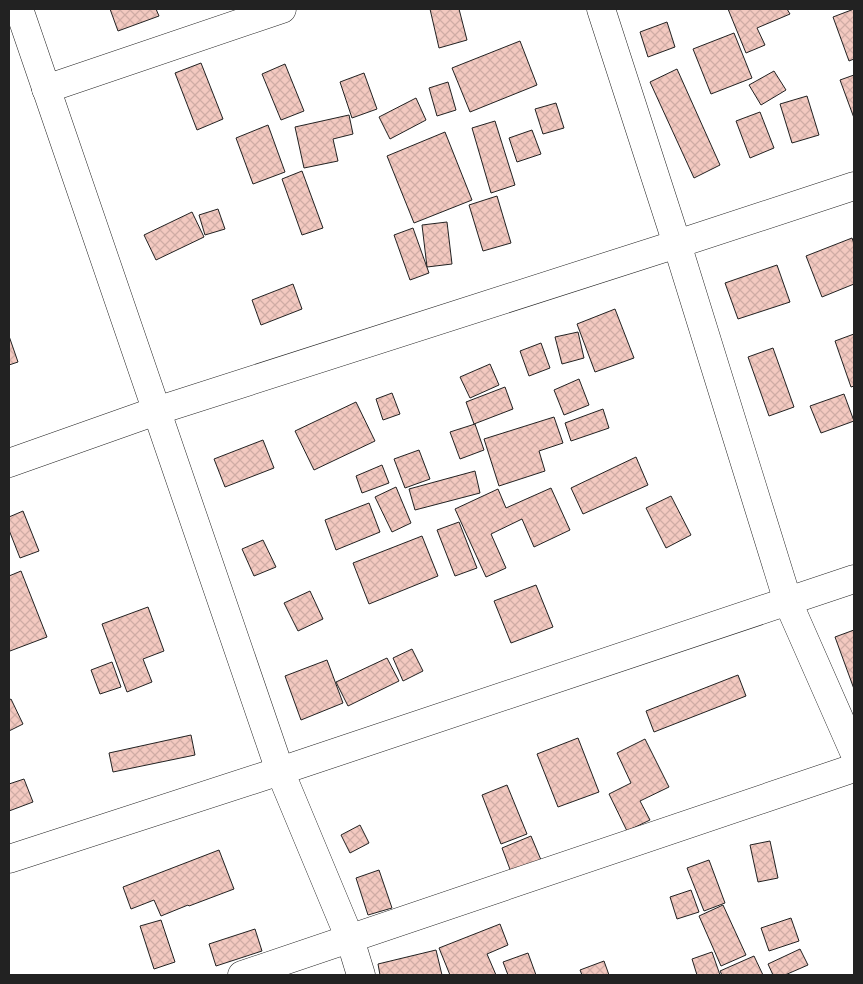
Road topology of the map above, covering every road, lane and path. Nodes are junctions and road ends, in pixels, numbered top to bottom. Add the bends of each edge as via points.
1 (19, 9) edge
2 (282, 9) edge
3 (601, 9) edge
4 (46, 89) junction
5 (854, 186) edge
6 (677, 244) junction
7 (156, 411) junction
8 (9, 463) edge
9 (854, 579) edge
10 (788, 602) junction
11 (854, 752) edge
12 (854, 768) edge
13 (280, 771) junction
14 (9, 859) edge
15 (350, 939) junction
16 (242, 975) edge
17 (361, 975) edge

1 - 4 street
2 - 4 street
3 - 6 street
4 - 7 street
5 - 6 street
6 - 7 street
6 - 10 street
7 - 8 street
7 - 13 street
9 - 10 street
10 - 11 street
10 - 13 street
12 - 15 street
13 - 14 street
13 - 15 street
15 - 16 street
15 - 17 street

